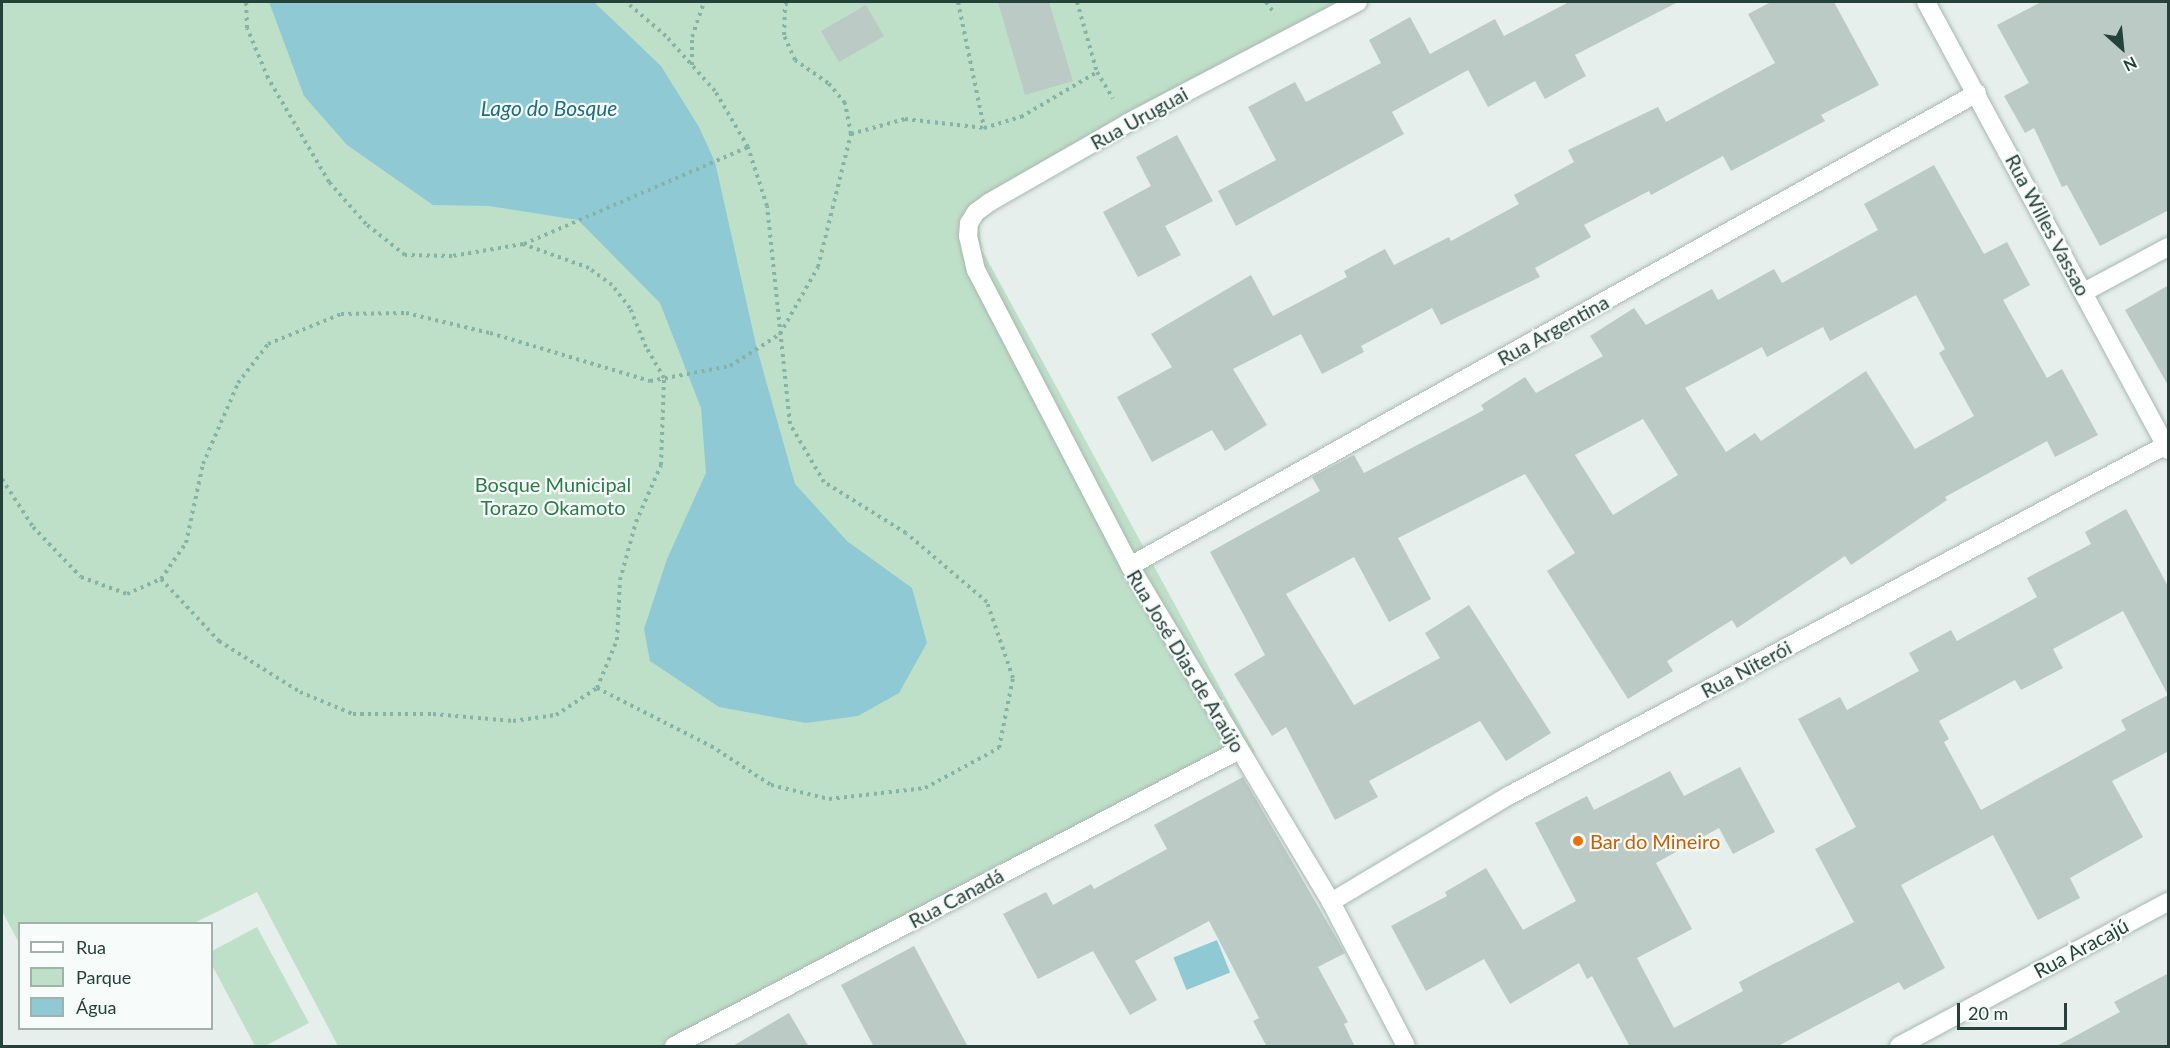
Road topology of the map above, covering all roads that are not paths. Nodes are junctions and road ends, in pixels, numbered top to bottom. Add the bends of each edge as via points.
1 (1358, 2) edge
2 (1926, 2) edge
3 (1977, 93) junction
4 (2169, 247) edge
5 (976, 270) joint
6 (2084, 292) junction
7 (2167, 447) edge
8 (1130, 566) junction
9 (1239, 750) junction
10 (1331, 902) junction
11 (2169, 902) edge
12 (674, 1047) edge
13 (1406, 1047) edge
14 (1899, 1047) edge

1 - 5 street, Rua Uruguai via 1128,123 976,212 968,236
2 - 3 street, Rua Willes Vassao
3 - 6 street, Rua Willes Vassao
3 - 8 street, Rua Argentina
4 - 6 street
5 - 8 street, Rua José Dias de Araújo
6 - 7 street, Rua Willes Vassao
7 - 10 street, Rua Niterói via 1510,795
8 - 9 street, Rua José Dias de Araújo
9 - 10 street, Rua José Dias de Araújo
9 - 12 street, Rua Canadá
10 - 13 street, Rua José Dias de Araújo
11 - 14 street, Rua Aracajú

